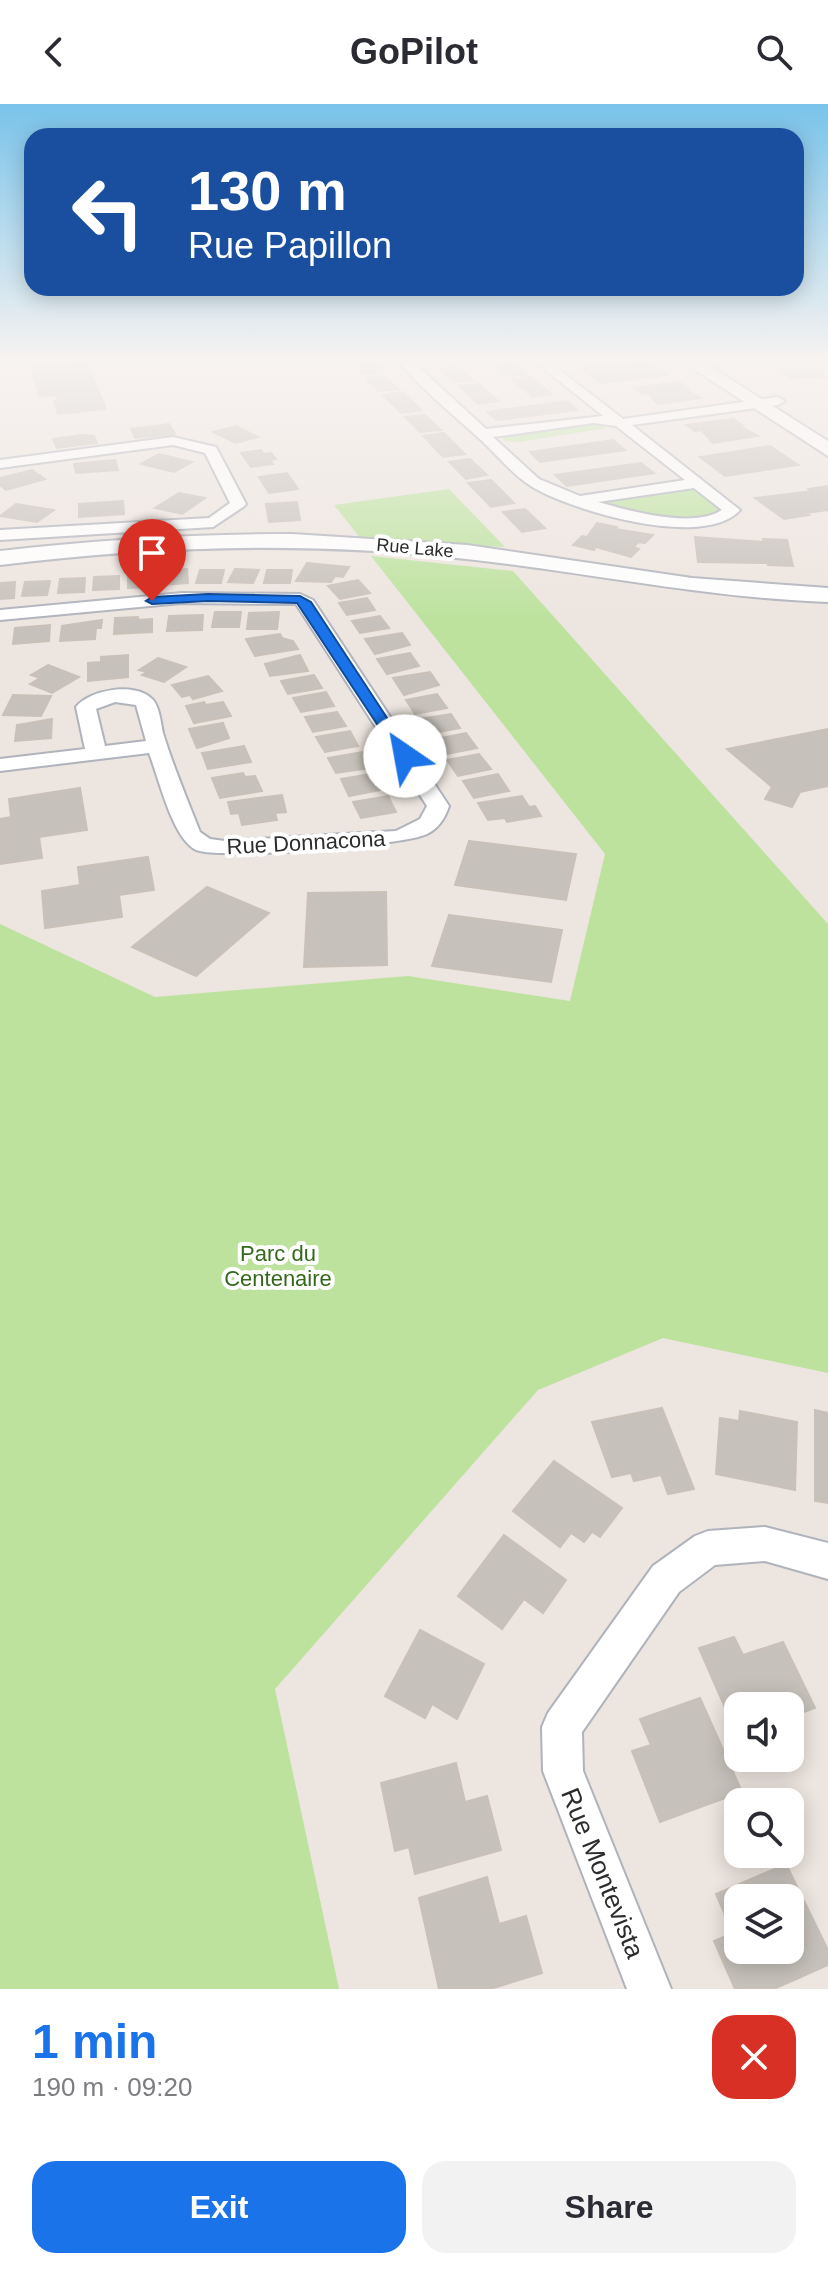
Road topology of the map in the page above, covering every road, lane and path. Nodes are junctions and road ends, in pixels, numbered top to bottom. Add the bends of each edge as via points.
1 (121, 448) edge
2 (202, 448) edge
3 (497, 448) edge
4 (652, 448) edge
5 (0, 464) edge
6 (697, 483) junction
7 (573, 501) junction
8 (0, 535) edge
9 (0, 558) edge
10 (828, 595) edge
11 (0, 615) edge
12 (157, 746) junction
13 (96, 753) junction
14 (0, 765) edge
15 (828, 1561) edge
16 (649, 1989) edge

1 - 5 street
2 - 8 street via 211,450 238,504 213,522
3 - 7 street via 534,482
4 - 6 street
6 - 7 street
6 - 7 street via 732,510 727,517 672,521
9 - 10 street, Rue Lake via 155,543 328,542 487,555 726,591
11 - 12 street, Rue Donnacona via 182,598 300,599 438,806 435,818 423,828 397,837 204,845 190,835
12 - 13 street
12 - 13 street, Rue Donnacona via 145,702 121,696 96,699 86,707
13 - 14 street
15 - 16 street, Rue Montevista via 765,1544 708,1548 666,1579 562,1727 563,1771

